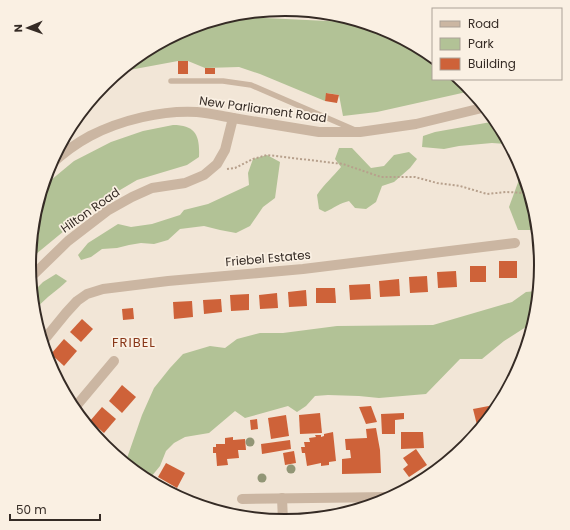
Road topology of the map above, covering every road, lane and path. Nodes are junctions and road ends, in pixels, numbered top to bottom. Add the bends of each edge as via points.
1 (171, 81) dead end
2 (479, 109) edge
3 (233, 118) junction
4 (360, 132) junction
5 (62, 154) edge
6 (216, 164) junction
7 (523, 193) edge
8 (515, 243) dead end
9 (36, 272) edge
10 (46, 337) edge
11 (114, 361) dead end
12 (78, 403) edge
13 (374, 497) edge
14 (282, 498) junction
15 (242, 499) dead end
16 (283, 514) edge

1 - 4 lane via 223,81 250,85
2 - 4 street, New Parliament Road via 416,124
3 - 4 street, New Parliament Road via 319,132
3 - 5 street, New Parliament Road via 197,112 167,112 138,118 90,136
3 - 6 street, Hilton Road via 225,150
6 - 7 path via 226,169 234,168 266,155 343,164 381,177 415,177 487,194
6 - 9 street, Hilton Road via 204,175 185,183 152,188 107,211 68,241
8 - 10 street, Friebel Estates via 303,269 103,289 76,301
11 - 12 street
13 - 14 street
14 - 15 street
14 - 16 street

